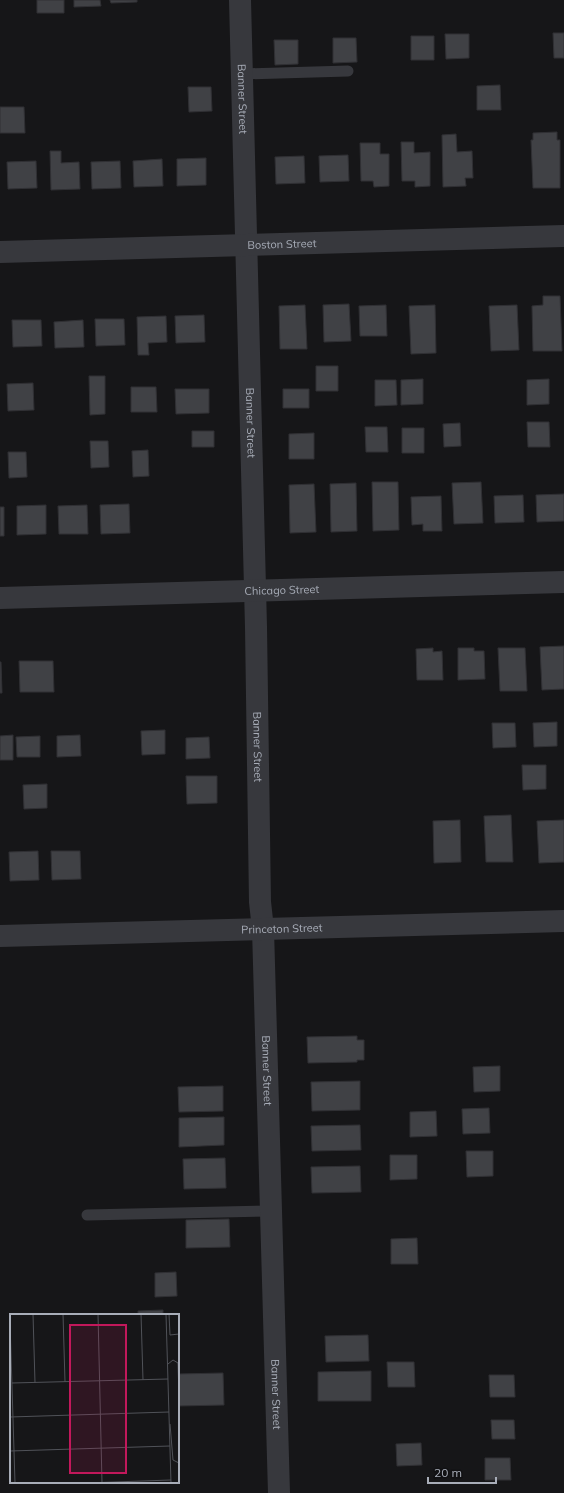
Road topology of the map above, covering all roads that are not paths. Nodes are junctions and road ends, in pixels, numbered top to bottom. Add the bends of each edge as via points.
1 (240, 0) edge
2 (348, 71) dead end
3 (242, 74) junction
4 (564, 236) edge
5 (246, 245) junction
6 (0, 252) edge
7 (564, 582) edge
8 (254, 591) junction
9 (0, 598) edge
10 (564, 921) edge
11 (263, 929) junction
12 (0, 936) edge
13 (271, 1211) junction
14 (87, 1215) dead end
15 (279, 1493) edge

1 - 3 street, Banner Street
2 - 3 lane
3 - 5 street, Banner Street
4 - 5 street, Boston Street
5 - 6 street, Boston Street
5 - 8 street, Banner Street
7 - 8 street, Chicago Street
8 - 9 street, Chicago Street
8 - 11 street, Banner Street via 260,902
10 - 11 street, Princeton Street
11 - 12 street, Princeton Street
11 - 13 street, Banner Street
13 - 14 lane
13 - 15 street, Banner Street

